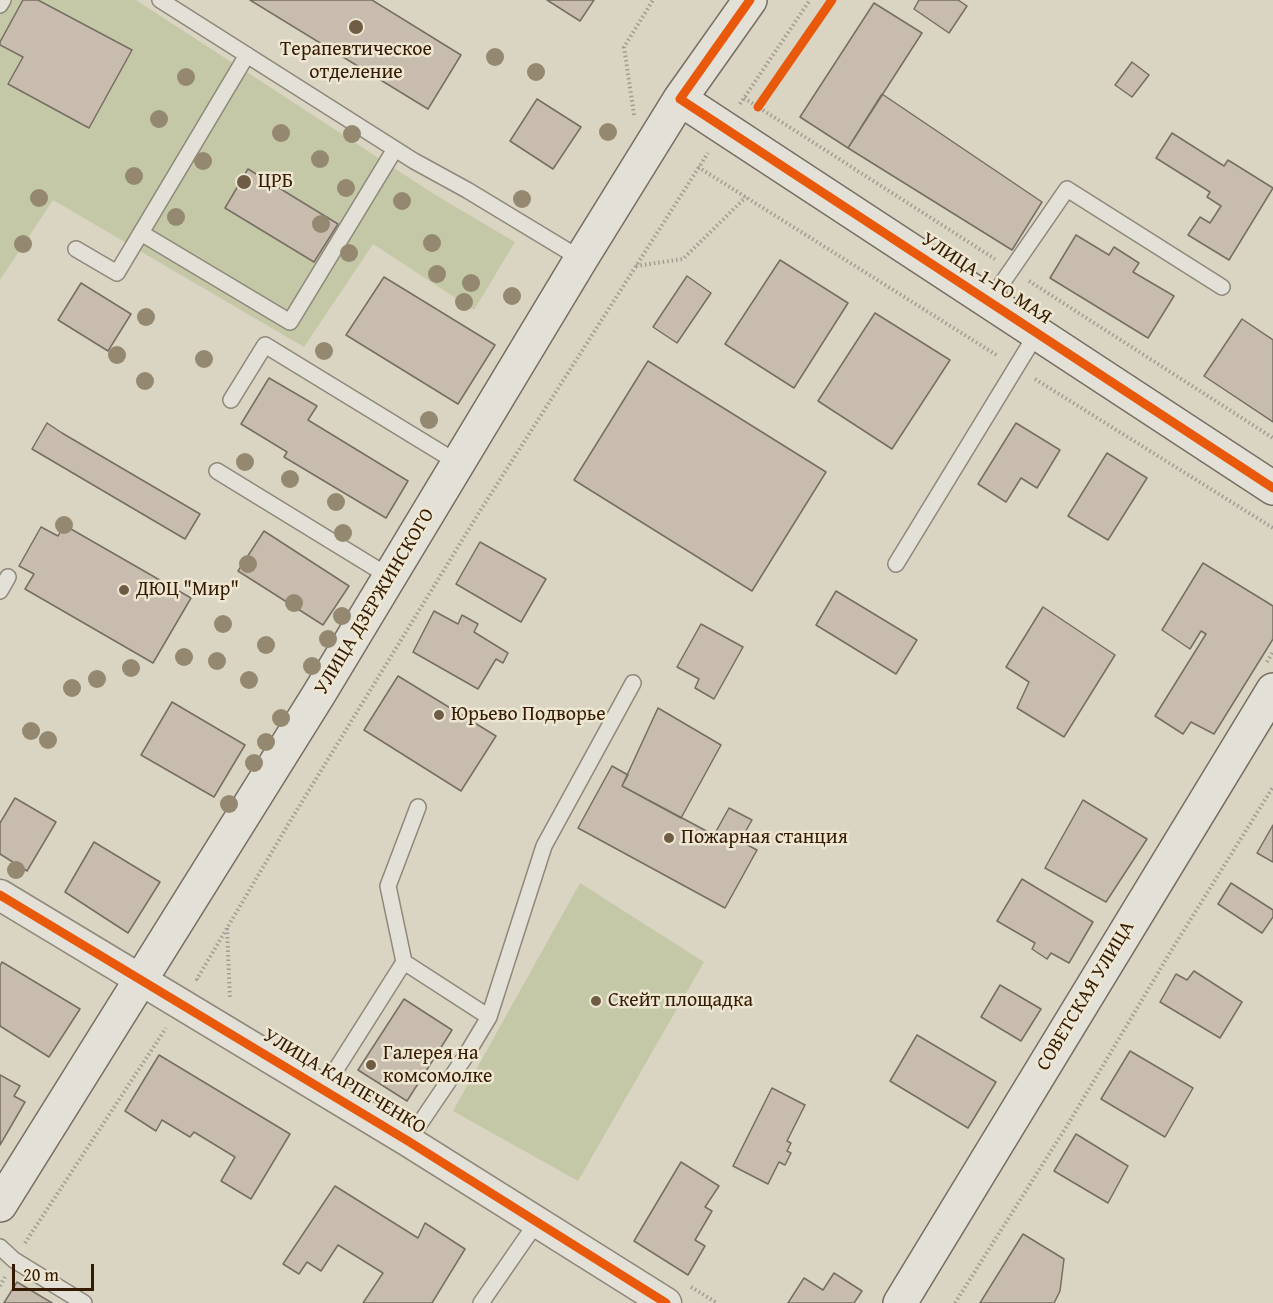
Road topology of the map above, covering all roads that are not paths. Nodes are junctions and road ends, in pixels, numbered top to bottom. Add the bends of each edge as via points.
1 (3, 0) edge
2 (160, 0) edge
3 (750, 0) edge
4 (0, 5) edge
5 (247, 56) junction
6 (680, 99) junction
7 (395, 149) junction
8 (141, 233) junction
9 (76, 249) dead end
10 (581, 259) junction
11 (1222, 287) dead end
12 (989, 302) junction
13 (1037, 333) junction
14 (231, 400) dead end
15 (458, 463) junction
16 (217, 471) dead end
17 (1273, 489) edge
18 (896, 564) dead end
19 (8, 577) dead end
20 (390, 577) junction
21 (0, 591) edge
22 (633, 683) dead end
23 (1273, 690) edge
24 (418, 807) dead end
25 (0, 895) edge
26 (404, 962) junction
27 (140, 979) junction
28 (489, 1017) junction
29 (323, 1090) junction
30 (408, 1141) junction
31 (0, 1205) edge
32 (537, 1222) junction
33 (0, 1247) edge
34 (676, 1294) edge
35 (84, 1303) edge
36 (481, 1303) edge
37 (900, 1303) edge

1 - 4 lane
2 - 5 lane
3 - 6 main road, УЛИЦА ДЗЕРЖИНСКОГО
5 - 7 lane
5 - 8 lane
6 - 10 main road, УЛИЦА ДЗЕРЖИНСКОГО
6 - 12 main road, УЛИЦА 1-ГО МАЯ
7 - 8 lane via 290,322
7 - 10 lane
8 - 9 lane via 117,273
10 - 15 main road, УЛИЦА ДЗЕРЖИНСКОГО
11 - 12 lane via 1067,189
12 - 13 main road, УЛИЦА 1-ГО МАЯ
13 - 17 main road, УЛИЦА 1-ГО МАЯ
13 - 18 lane
14 - 15 lane via 265,345
15 - 20 main road, УЛИЦА ДЗЕРЖИНСКОГО
16 - 20 lane
19 - 21 lane
20 - 27 main road, УЛИЦА ДЗЕРЖИНСКОГО
22 - 28 lane via 544,846
23 - 37 main road, СОВЕТСКАЯ УЛИЦА
24 - 26 lane via 388,886
25 - 27 street, УЛИЦА КАРПЕЧЕНКО
26 - 28 lane
26 - 29 lane
27 - 29 street, УЛИЦА КАРПЕЧЕНКО
27 - 31 main road, УЛИЦА ДЗЕРЖИНСКОГО
28 - 30 lane
29 - 30 street, УЛИЦА КАРПЕЧЕНКО
30 - 32 street, УЛИЦА КАРПЕЧЕНКО
32 - 34 street, УЛИЦА КАРПЕЧЕНКО
32 - 36 lane
33 - 35 lane via 14,1260

